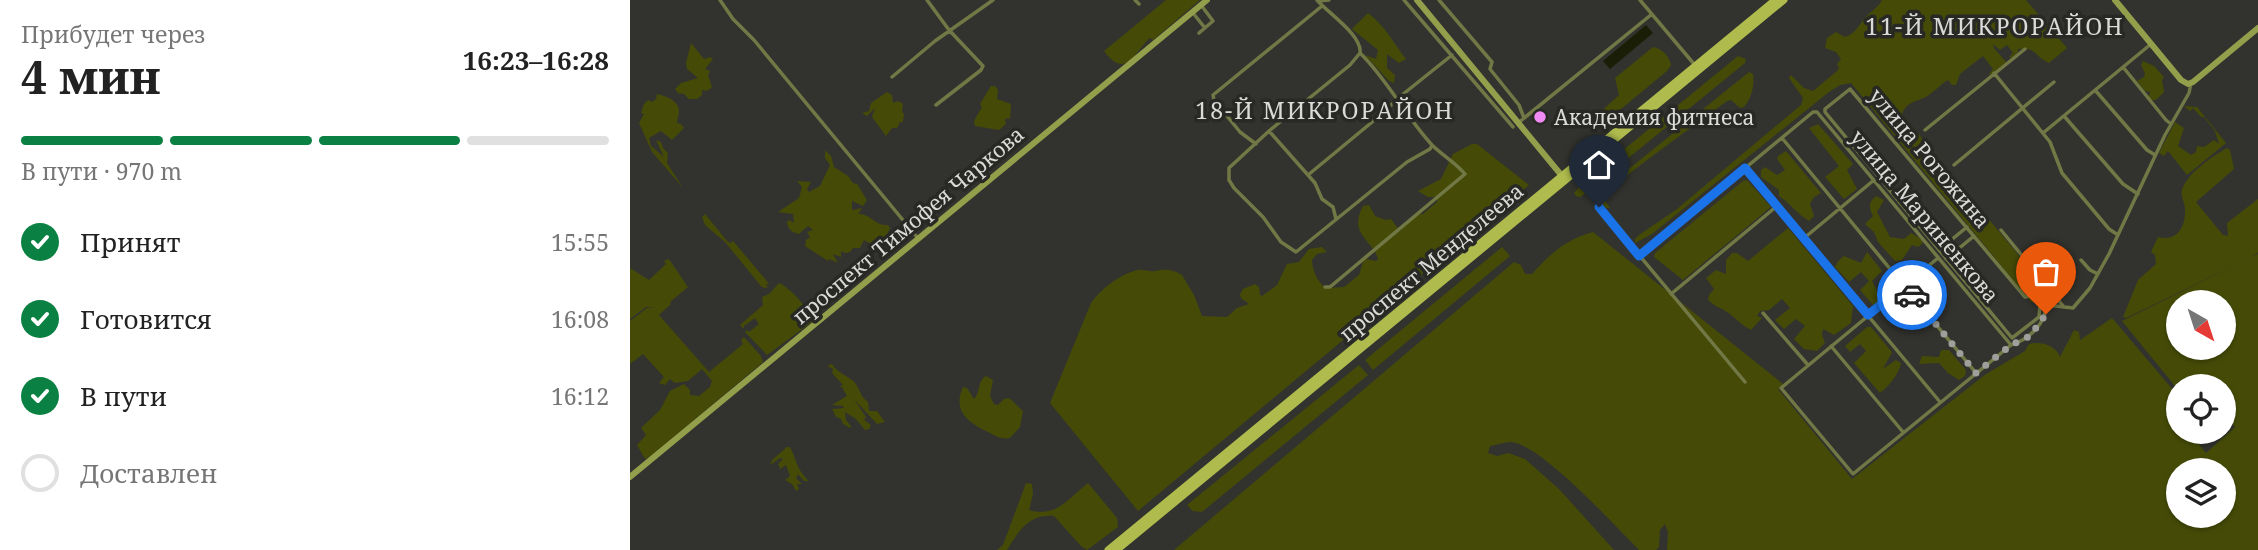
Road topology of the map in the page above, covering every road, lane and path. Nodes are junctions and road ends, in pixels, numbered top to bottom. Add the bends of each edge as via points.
1 (720, 0) edge
2 (927, 0) edge
3 (993, 0) edge
4 (1207, 0) edge
5 (1317, 0) edge
6 (1329, 0) edge
7 (1404, 0) edge
8 (1417, 0) edge
9 (1439, 0) edge
10 (1640, 0) edge
11 (1775, 0) edge
12 (1784, 0) edge
13 (2115, 0) edge
14 (1201, 5) junction
15 (1322, 6) junction
16 (1192, 12) junction
17 (1652, 13) junction
18 (1754, 21) junction
19 (1205, 28) junction
20 (2258, 28) edge
21 (949, 30) junction
22 (1199, 33) dead end
23 (2151, 44) junction
24 (2025, 49) dead end
25 (1360, 53) junction
26 (1452, 55) junction
27 (1696, 65) junction
28 (2123, 67) junction
29 (1994, 74) junction
30 (892, 77) dead end
31 (2054, 82) dead end
32 (2190, 83) junction
33 (2095, 90) junction
34 (1396, 100) junction
35 (936, 105) dead end
36 (2023, 108) junction
37 (2064, 116) junction
38 (1524, 118) junction
39 (2171, 124) junction
40 (1515, 125) junction
41 (1925, 130) dead end
42 (1269, 131) junction
43 (2043, 133) junction
44 (1782, 138) junction
45 (1256, 144) junction
46 (1432, 145) junction
47 (2156, 155) junction
48 (1954, 165) dead end
49 (1745, 168) junction
50 (1308, 175) junction
51 (1562, 176) junction
52 (1874, 180) junction
53 (2138, 194) junction
54 (1777, 206) junction
55 (1599, 207) dead end
56 (1841, 208) junction
57 (1336, 219) junction
58 (1967, 227) junction
59 (2001, 230) dead end
60 (2118, 235) junction
61 (1974, 236) junction
62 (919, 239) junction
63 (1803, 239) junction
64 (1939, 250) junction
65 (1639, 256) junction
66 (1938, 258) junction
67 (1946, 259) junction
68 (2081, 260) dead end
69 (2098, 274) junction
70 (1904, 286) junction
71 (1325, 287) dead end
72 (1671, 294) junction
73 (2040, 305) junction
74 (2046, 305) junction
75 (2067, 308) junction
76 (1763, 313) dead end
77 (1868, 315) junction
78 (2011, 345) junction
79 (1831, 346) junction
80 (1355, 350) junction
81 (1808, 365) junction
82 (1976, 373) junction
83 (1745, 382) dead end
84 (1940, 402) junction
85 (1903, 432) junction
86 (630, 477) edge
87 (1155, 515) junction
88 (1108, 550) edge
89 (1117, 550) edge

1 - 62 street
2 - 21 street
3 - 21 street
4 - 14 main road, проспект Тимофея Чаркова
5 - 6 street
5 - 15 street
7 - 26 street
8 - 40 main road
9 - 38 street via 1492,62 1490,69
10 - 17 street
11 - 18 main road, проспект Менделеева
12 - 18 main road, проспект Менделеева
13 - 23 main road
14 - 16 main road, проспект Тимофея Чаркова
14 - 19 street via 1213,21
15 - 25 street via 1355,37
15 - 45 street via 1212,98
16 - 19 street
16 - 62 main road, проспект Тимофея Чаркова
17 - 27 street
17 - 38 street
18 - 27 main road, проспект Менделеева
18 - 80 main road, проспект Менделеева
19 - 22 street
20 - 32 main road
21 - 30 street
21 - 35 street via 983,66
23 - 28 street
23 - 32 main road via 2181,80
24 - 29 street
25 - 34 street
25 - 42 street
26 - 34 street
26 - 40 street
27 - 51 main road, проспект Менделеева
28 - 33 street
28 - 39 street
29 - 36 street
29 - 41 street
31 - 36 street
32 - 39 street
33 - 37 street
33 - 47 street
34 - 46 street
34 - 50 street
36 - 43 street
36 - 48 street
37 - 43 street
37 - 53 street via 2123,184
38 - 40 street
39 - 47 street
40 - 51 main road
42 - 45 street
42 - 50 street
43 - 60 street via 2062,173
44 - 49 street
44 - 52 street, улица Мариненкова via 1813,112 1818,113
44 - 56 street
45 - 57 street via 1229,168 1229,180 1281,242 1296,252
46 - 57 street
46 - 71 street via 1465,176
47 - 53 street
49 - 54 street
49 - 65 street
50 - 57 street via 1322,199 1335,210
51 - 80 main road, проспект Менделеева
52 - 56 street
52 - 66 street, улица Мариненкова
53 - 60 street
54 - 63 street
54 - 72 street
55 - 65 street
56 - 63 street
56 - 70 street
58 - 61 street, улица Рогожина
58 - 64 street
58 - 64 street, улица Рогожина via 1852,89 1825,109
59 - 75 street
60 - 69 street
61 - 67 street
61 - 73 street, улица Рогожина via 2025,297
62 - 86 main road, проспект Тимофея Чаркова
63 - 77 street
64 - 67 street
65 - 72 street
66 - 70 street
66 - 78 street, улица Мариненкова
67 - 73 street via 2011,338 2039,317
68 - 69 street
69 - 75 street via 2075,307
70 - 77 street
70 - 82 street
72 - 83 street
73 - 74 street
74 - 75 street
74 - 78 street via 2046,314 2030,336
76 - 81 street
77 - 79 street
77 - 84 street
78 - 82 street
79 - 81 street
79 - 85 street
80 - 87 main road, проспект Менделеева
81 - 85 street via 1781,388 1853,474
82 - 84 street
84 - 85 street
87 - 88 main road, проспект Менделеева
87 - 89 main road, проспект Менделеева

